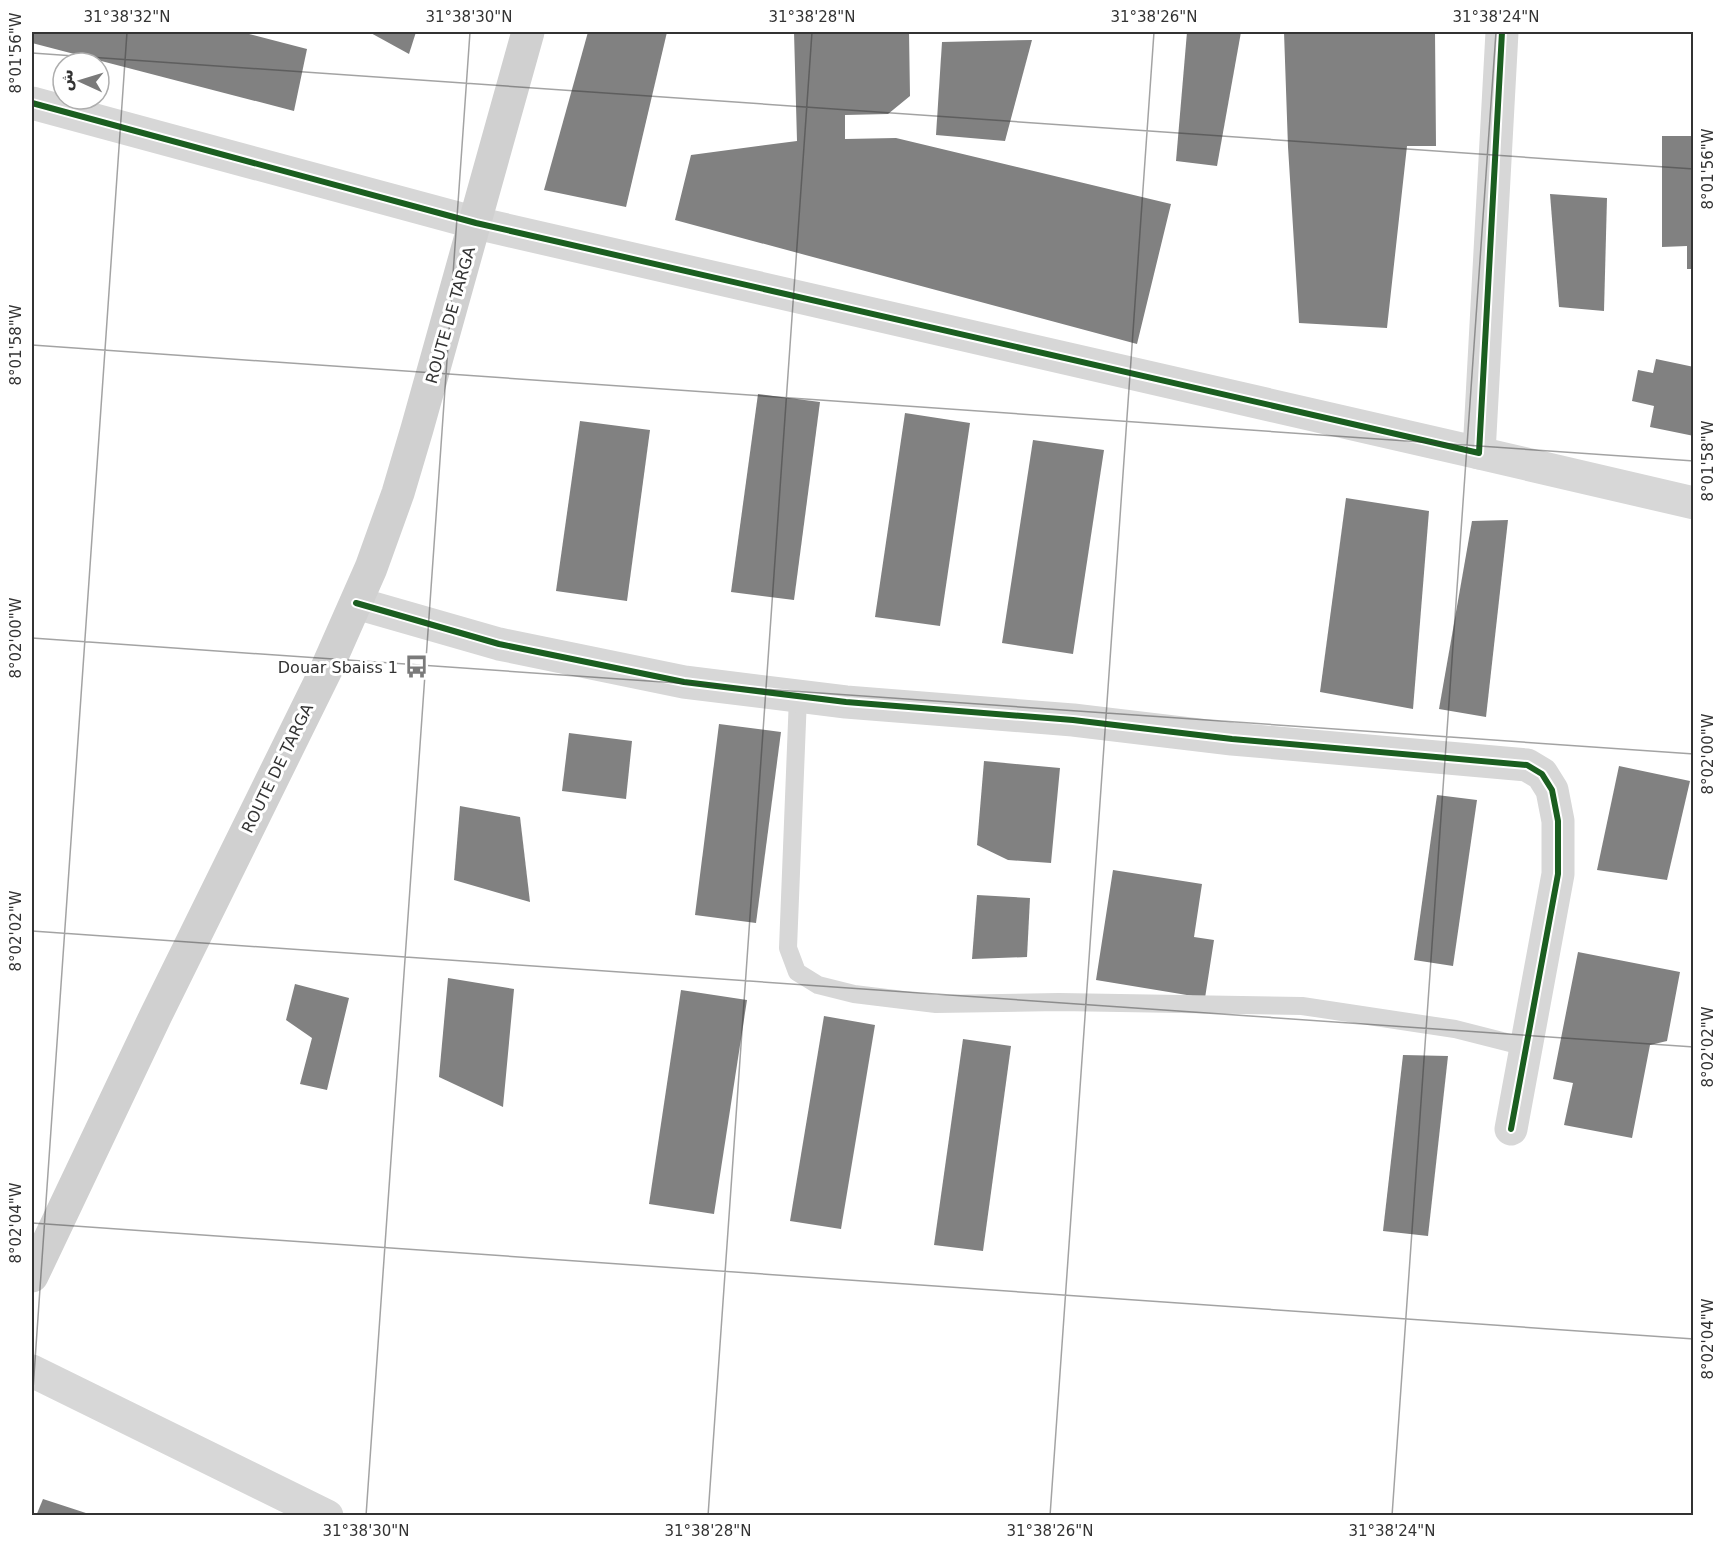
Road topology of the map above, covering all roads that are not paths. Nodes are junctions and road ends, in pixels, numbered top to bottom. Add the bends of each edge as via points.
1 (528, 32) edge
2 (1502, 32) edge
3 (32, 103) edge
4 (476, 223) junction
5 (1479, 453) junction
6 (1694, 503) edge
7 (356, 603) junction
8 (798, 697) junction
9 (1526, 1047) junction
10 (1511, 1129) dead end
11 (32, 1276) edge
12 (32, 1371) edge
13 (327, 1515) edge

1 - 4 main road, ROUTE DE TARGA
2 - 5 street
3 - 4 street
4 - 5 street
4 - 7 main road, ROUTE DE TARGA via 398,493
5 - 6 street
7 - 8 street via 499,644 684,682
7 - 11 main road, ROUTE DE TARGA
8 - 9 lane via 788,948 797,972 818,985 854,994 936,1004 1302,1006 1455,1029
8 - 9 street via 1527,765 1542,774 1552,790 1558,821 1558,874
9 - 10 street
12 - 13 street

